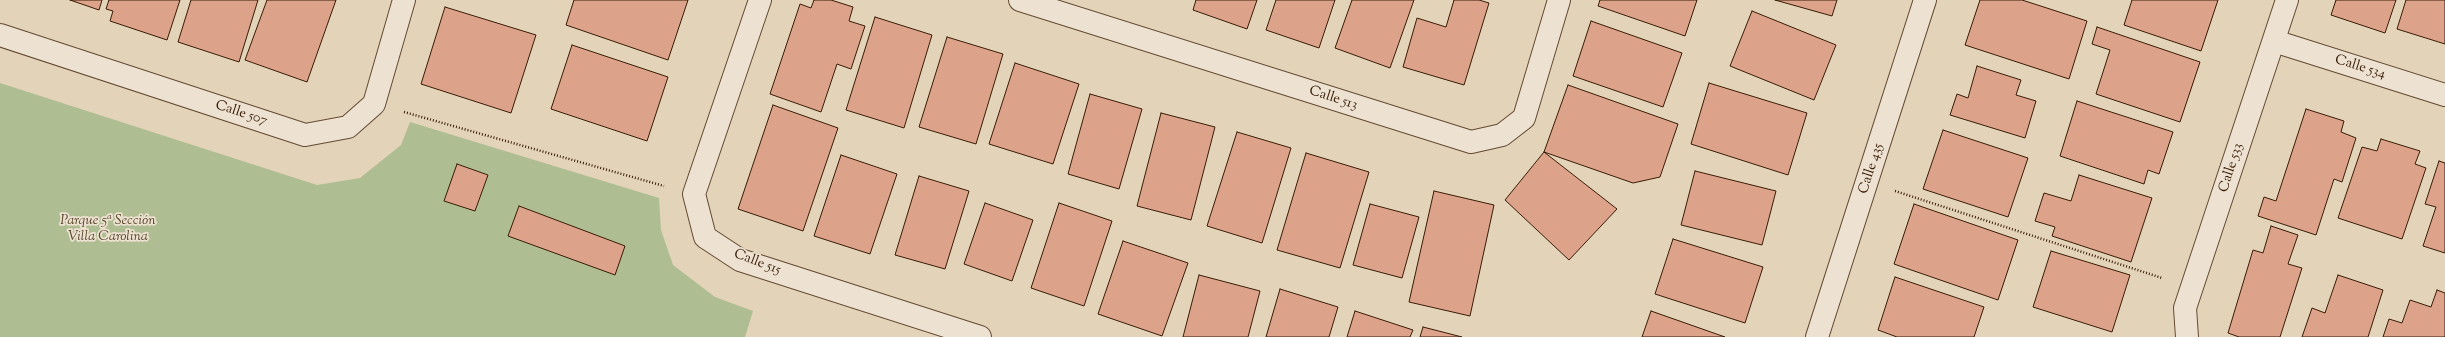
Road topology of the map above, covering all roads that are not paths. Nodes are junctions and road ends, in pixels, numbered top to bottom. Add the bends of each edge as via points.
1 (404, 0) edge
2 (760, 0) edge
3 (1020, 0) edge
4 (1559, 0) edge
5 (1926, 0) edge
6 (2287, 0) edge
7 (0, 35) edge
8 (2274, 42) junction
9 (2445, 95) edge
10 (980, 337) edge
11 (1817, 337) edge
12 (2187, 337) edge

1 - 7 street, Calle 507 via 374,104 348,127 305,135
2 - 10 street, Calle 515 via 694,194 705,237 740,260
3 - 4 street, Calle 513 via 1471,142 1502,135 1524,118
5 - 11 street, Calle 435
6 - 8 street, Calle 533
8 - 9 street, Calle 534
8 - 12 street, Calle 533 via 2185,308

